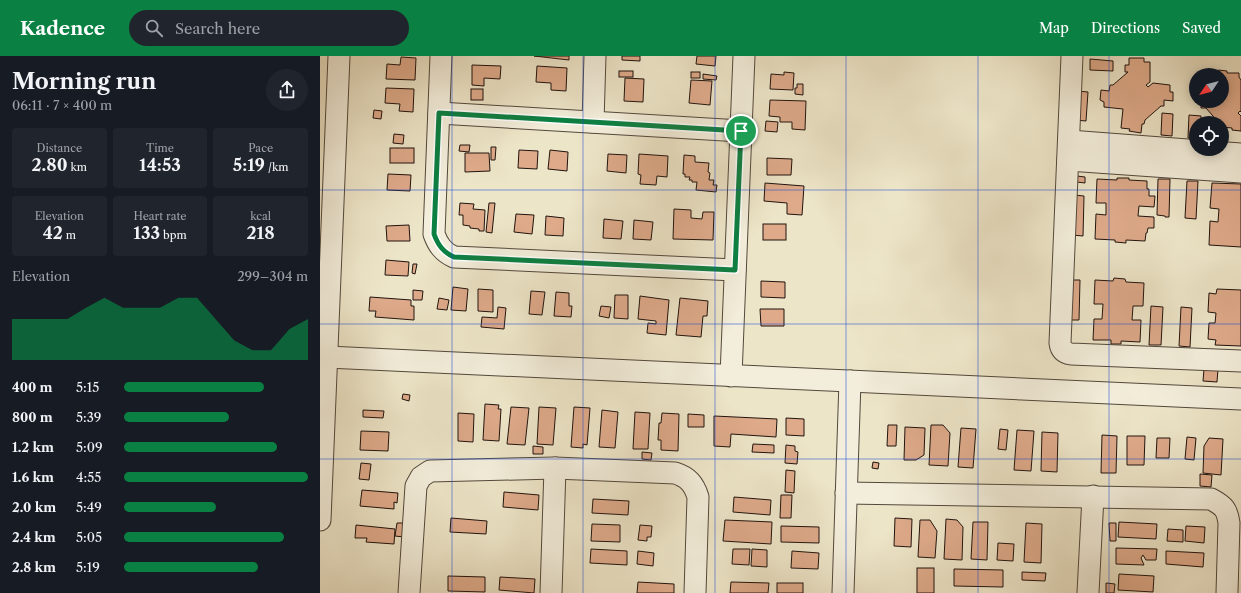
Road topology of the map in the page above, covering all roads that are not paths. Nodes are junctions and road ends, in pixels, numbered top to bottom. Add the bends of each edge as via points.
1 (339, 56) edge
2 (441, 56) edge
3 (595, 56) edge
4 (744, 56) edge
5 (1072, 56) edge
6 (439, 113) junction
7 (593, 122) junction
8 (741, 131) junction
9 (1069, 151) junction
10 (1241, 154) edge
11 (1241, 172) edge
12 (735, 270) junction
13 (327, 357) junction
14 (1241, 360) edge
15 (731, 376) junction
16 (850, 381) junction
17 (1241, 399) edge
18 (555, 468) junction
19 (846, 493) junction
20 (1093, 496) junction
21 (320, 520) edge
22 (409, 593) edge
23 (551, 593) edge
24 (695, 593) edge
25 (843, 593) edge
26 (1088, 593) edge
27 (1227, 593) edge

1 - 13 street
2 - 6 street
3 - 7 street
4 - 8 street
5 - 9 street
6 - 7 street
6 - 12 street via 434,234 440,248 446,254 454,257
7 - 8 street
8 - 12 street
9 - 10 street
9 - 11 street
9 - 14 street via 1060,343 1063,351 1071,354
12 - 15 street
13 - 15 street
13 - 21 street
15 - 16 street
16 - 17 street
16 - 19 street
18 - 22 street via 430,471 420,477 416,486
18 - 23 street
18 - 24 street via 675,473 690,481 698,497
19 - 20 street
19 - 25 street
20 - 26 street
20 - 27 street via 1211,499 1224,507 1229,523

